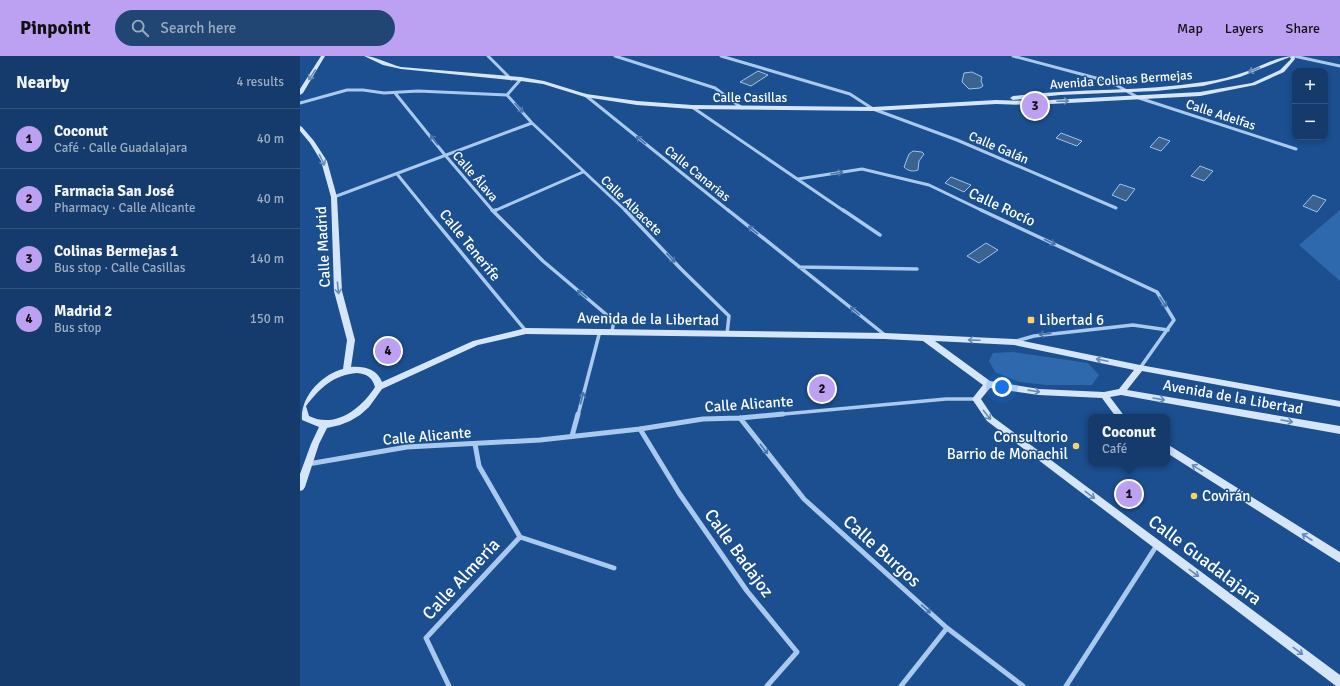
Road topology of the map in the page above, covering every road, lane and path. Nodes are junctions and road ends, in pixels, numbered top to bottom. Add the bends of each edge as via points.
1 (323, 56) edge
2 (366, 56) edge
3 (488, 56) edge
4 (615, 56) edge
5 (720, 56) edge
6 (1013, 56) edge
7 (1292, 56) edge
8 (1340, 66) edge
9 (511, 79) junction
10 (521, 80) junction
11 (1126, 91) junction
12 (300, 93) edge
13 (396, 93) junction
14 (507, 95) junction
15 (585, 95) junction
16 (1138, 98) junction
17 (996, 102) junction
18 (300, 103) edge
19 (692, 107) junction
20 (742, 108) junction
21 (872, 109) junction
22 (532, 123) junction
23 (300, 128) edge
24 (1296, 149) dead end
25 (446, 156) junction
26 (583, 172) junction
27 (397, 174) junction
28 (798, 179) junction
29 (334, 197) junction
30 (1116, 208) dead end
31 (493, 211) junction
32 (880, 234) dead end
33 (799, 266) junction
34 (917, 269) dead end
35 (1168, 330) junction
36 (526, 331) junction
37 (600, 331) junction
38 (612, 332) junction
39 (727, 334) junction
40 (885, 336) junction
41 (926, 339) junction
42 (1014, 342) junction
43 (1140, 368) junction
44 (347, 371) junction
45 (988, 384) junction
46 (379, 387) junction
47 (1121, 392) junction
48 (1104, 395) junction
49 (976, 399) junction
50 (1340, 404) edge
51 (301, 406) edge
52 (1120, 414) edge
53 (740, 418) junction
54 (324, 425) junction
55 (640, 429) junction
56 (1340, 430) edge
57 (572, 436) junction
58 (475, 444) junction
59 (1170, 450) edge
60 (308, 464) junction
61 (300, 486) edge
62 (520, 537) junction
63 (1157, 545) junction
64 (1340, 558) edge
65 (614, 568) dead end
66 (947, 628) junction
67 (1340, 682) edge
68 (448, 686) edge
69 (767, 686) edge
70 (901, 686) edge
71 (1023, 686) edge
72 (1066, 686) edge

1 -> 12 street
2 - 9 street, Calle Casillas via 401,68
3 - 9 street
4 - 20 street via 715,88
5 - 21 street, Calle Galán via 850,94
6 - 11 street, Calle Adelfas via 1111,82
7 - 8 street
7 -> 11 street, Avenida Colinas Bermejas via 1225,80
7 - 16 street, Avenida Colinas Bermejas via 1293,59 1282,70 1253,84 1200,94
9 - 10 street, Calle Casillas
10 - 14 street
10 - 15 street, Calle Casillas via 544,83
11 - 16 street, Calle Adelfas
11 - 17 street, Avenida Colinas Bermejas via 1050,94
13 - 14 street via 418,91
13 - 18 street via 347,90
25 -> 13 street, Calle Álava
14 -> 22 street, Calle Albacete
15 - 19 street, Calle Casillas via 637,103
33 -> 15 street, Calle Canarias
17 -> 16 street, Calle Casillas
16 - 24 street, Calle Adelfas
17 - 21 street, Calle Casillas
19 - 20 street, Calle Casillas
19 - 28 street
20 - 21 street, Calle Casillas
21 - 30 street, Calle Galán via 957,140
22 - 25 street
22 - 26 street, Calle Albacete
23 -> 29 street, Calle Madrid via 324,161
25 - 27 street
25 - 31 street, Calle Álava
26 - 31 street
26 -> 39 street, Calle Albacete via 634,218 729,316
27 - 29 street
27 - 36 street, Calle Tenerife
28 - 32 street
28 -> 35 street, Calle Rocío via 862,168 929,185 1156,292 1174,320
29 -> 44 street, Calle Madrid via 338,291 351,340
38 -> 31 street, Calle Álava via 614,321 534,253
33 - 34 street
40 -> 33 street, Calle Canarias
35 -> 42 street via 1133,325 1034,336
35 - 43 street
36 - 37 street, Avenida de la Libertad
36 - 46 street, Avenida de la Libertad via 476,343
37 - 38 street, Avenida de la Libertad
57 -> 37 street
38 - 39 street, Avenida de la Libertad
39 - 40 street, Avenida de la Libertad
40 - 41 street, Avenida de la Libertad
42 -> 41 street, Avenida de la Libertad
41 - 45 street, Avenida de la Libertad
43 -> 42 street, Avenida de la Libertad
43 - 47 street
43 - 50 street, Avenida de la Libertad
44 - 46 street via 365,370 374,374
44 - 51 street via 326,380 311,392
45 -> 48 street, Avenida de la Libertad via 1039,392
45 - 49 street
46 - 54 street via 375,397 358,412 335,423
47 - 48 street, Avenida de la Libertad
47 -> 56 street, Avenida de la Libertad
48 - 52 street
49 - 53 street, Calle Alicante via 946,399
49 -> 63 street, Calle Guadalajara via 990,419
51 - 54 street via 305,418 313,424
53 - 55 street, Calle Alicante via 703,419
53 -> 66 street, Calle Burgos via 804,500
54 - 60 street
55 - 57 street, Calle Alicante
55 - 69 street, Calle Badajoz via 679,493 747,591 796,652
57 - 58 street, Calle Alicante
58 - 60 street, Calle Alicante via 407,447
58 - 62 street, Calle Almería via 479,466
64 -> 59 street
60 - 61 street
62 - 65 street, Calle Almería
62 - 68 street, Calle Almería via 426,638
63 -> 67 street, Calle Guadalajara
63 - 72 street
66 - 70 street
66 - 71 street, Calle Burgos

